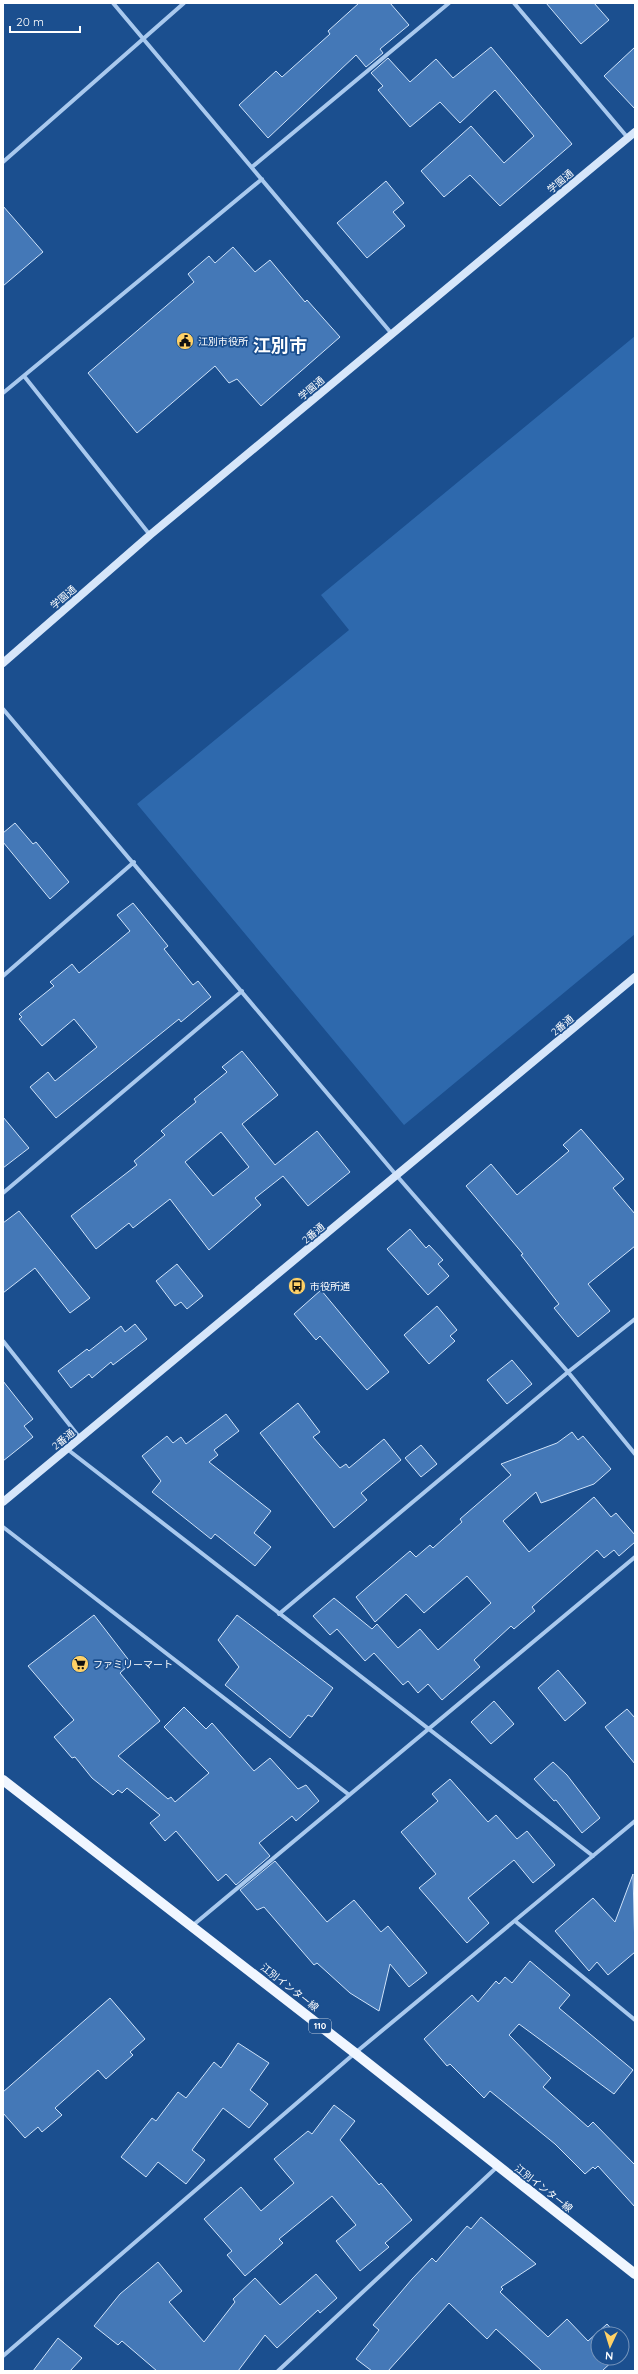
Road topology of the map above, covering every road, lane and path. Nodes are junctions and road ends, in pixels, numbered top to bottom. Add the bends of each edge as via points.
1 (114, 3) edge
2 (184, 3) edge
3 (449, 3) edge
4 (514, 3) edge
5 (144, 39) junction
6 (632, 135) edge
7 (4, 160) edge
8 (252, 167) junction
9 (262, 179) junction
10 (392, 334) junction
11 (24, 376) junction
12 (3, 393) edge
13 (150, 535) junction
14 (3, 662) edge
15 (3, 709) edge
16 (134, 862) junction
17 (3, 976) edge
18 (635, 977) edge
19 (242, 991) junction
20 (397, 1176) junction
21 (3, 1193) edge
22 (635, 1319) edge
23 (3, 1341) edge
24 (568, 1372) junction
25 (80, 1438) junction
26 (67, 1449) junction
27 (635, 1454) edge
28 (3, 1502) edge
29 (3, 1527) edge
30 (635, 1557) edge
31 (279, 1614) junction
32 (427, 1729) junction
33 (3, 1780) edge
34 (348, 1794) junction
35 (635, 1821) edge
36 (593, 1856) junction
37 (515, 1921) junction
38 (192, 1926) junction
39 (635, 2020) edge
40 (355, 2053) junction
41 (498, 2167) junction
42 (635, 2274) edge
43 (3, 2356) edge
44 (278, 2371) edge

1 - 5 street
2 - 5 street
3 - 8 street
4 - 6 street
5 - 7 street
5 - 8 street
6 - 10 street, 学園通
8 - 9 street
9 - 10 street
9 - 11 street
10 - 13 street, 学園通
11 - 12 street
11 - 13 street
13 - 14 street, 学園通
15 - 16 street
16 - 17 street
16 - 19 street
18 - 20 street, 2番通
19 - 20 street
19 - 21 street
20 - 24 street
20 - 25 street, 2番通
22 - 24 street
23 - 25 street
24 - 27 street
24 - 31 street
25 - 26 street, 2番通
26 - 28 street, 2番通
26 - 31 street
29 - 34 street
30 - 32 street
31 - 32 street
32 - 34 street
32 - 36 street
33 - 38 main road, 江別インター線 / 110
34 - 38 street
35 - 36 street
36 - 37 street
37 - 39 street
37 - 40 street
38 - 40 main road, 江別インター線 / 110
40 - 41 main road, 江別インター線 / 110
40 - 43 street
41 - 42 main road, 江別インター線 / 110
41 - 44 street

